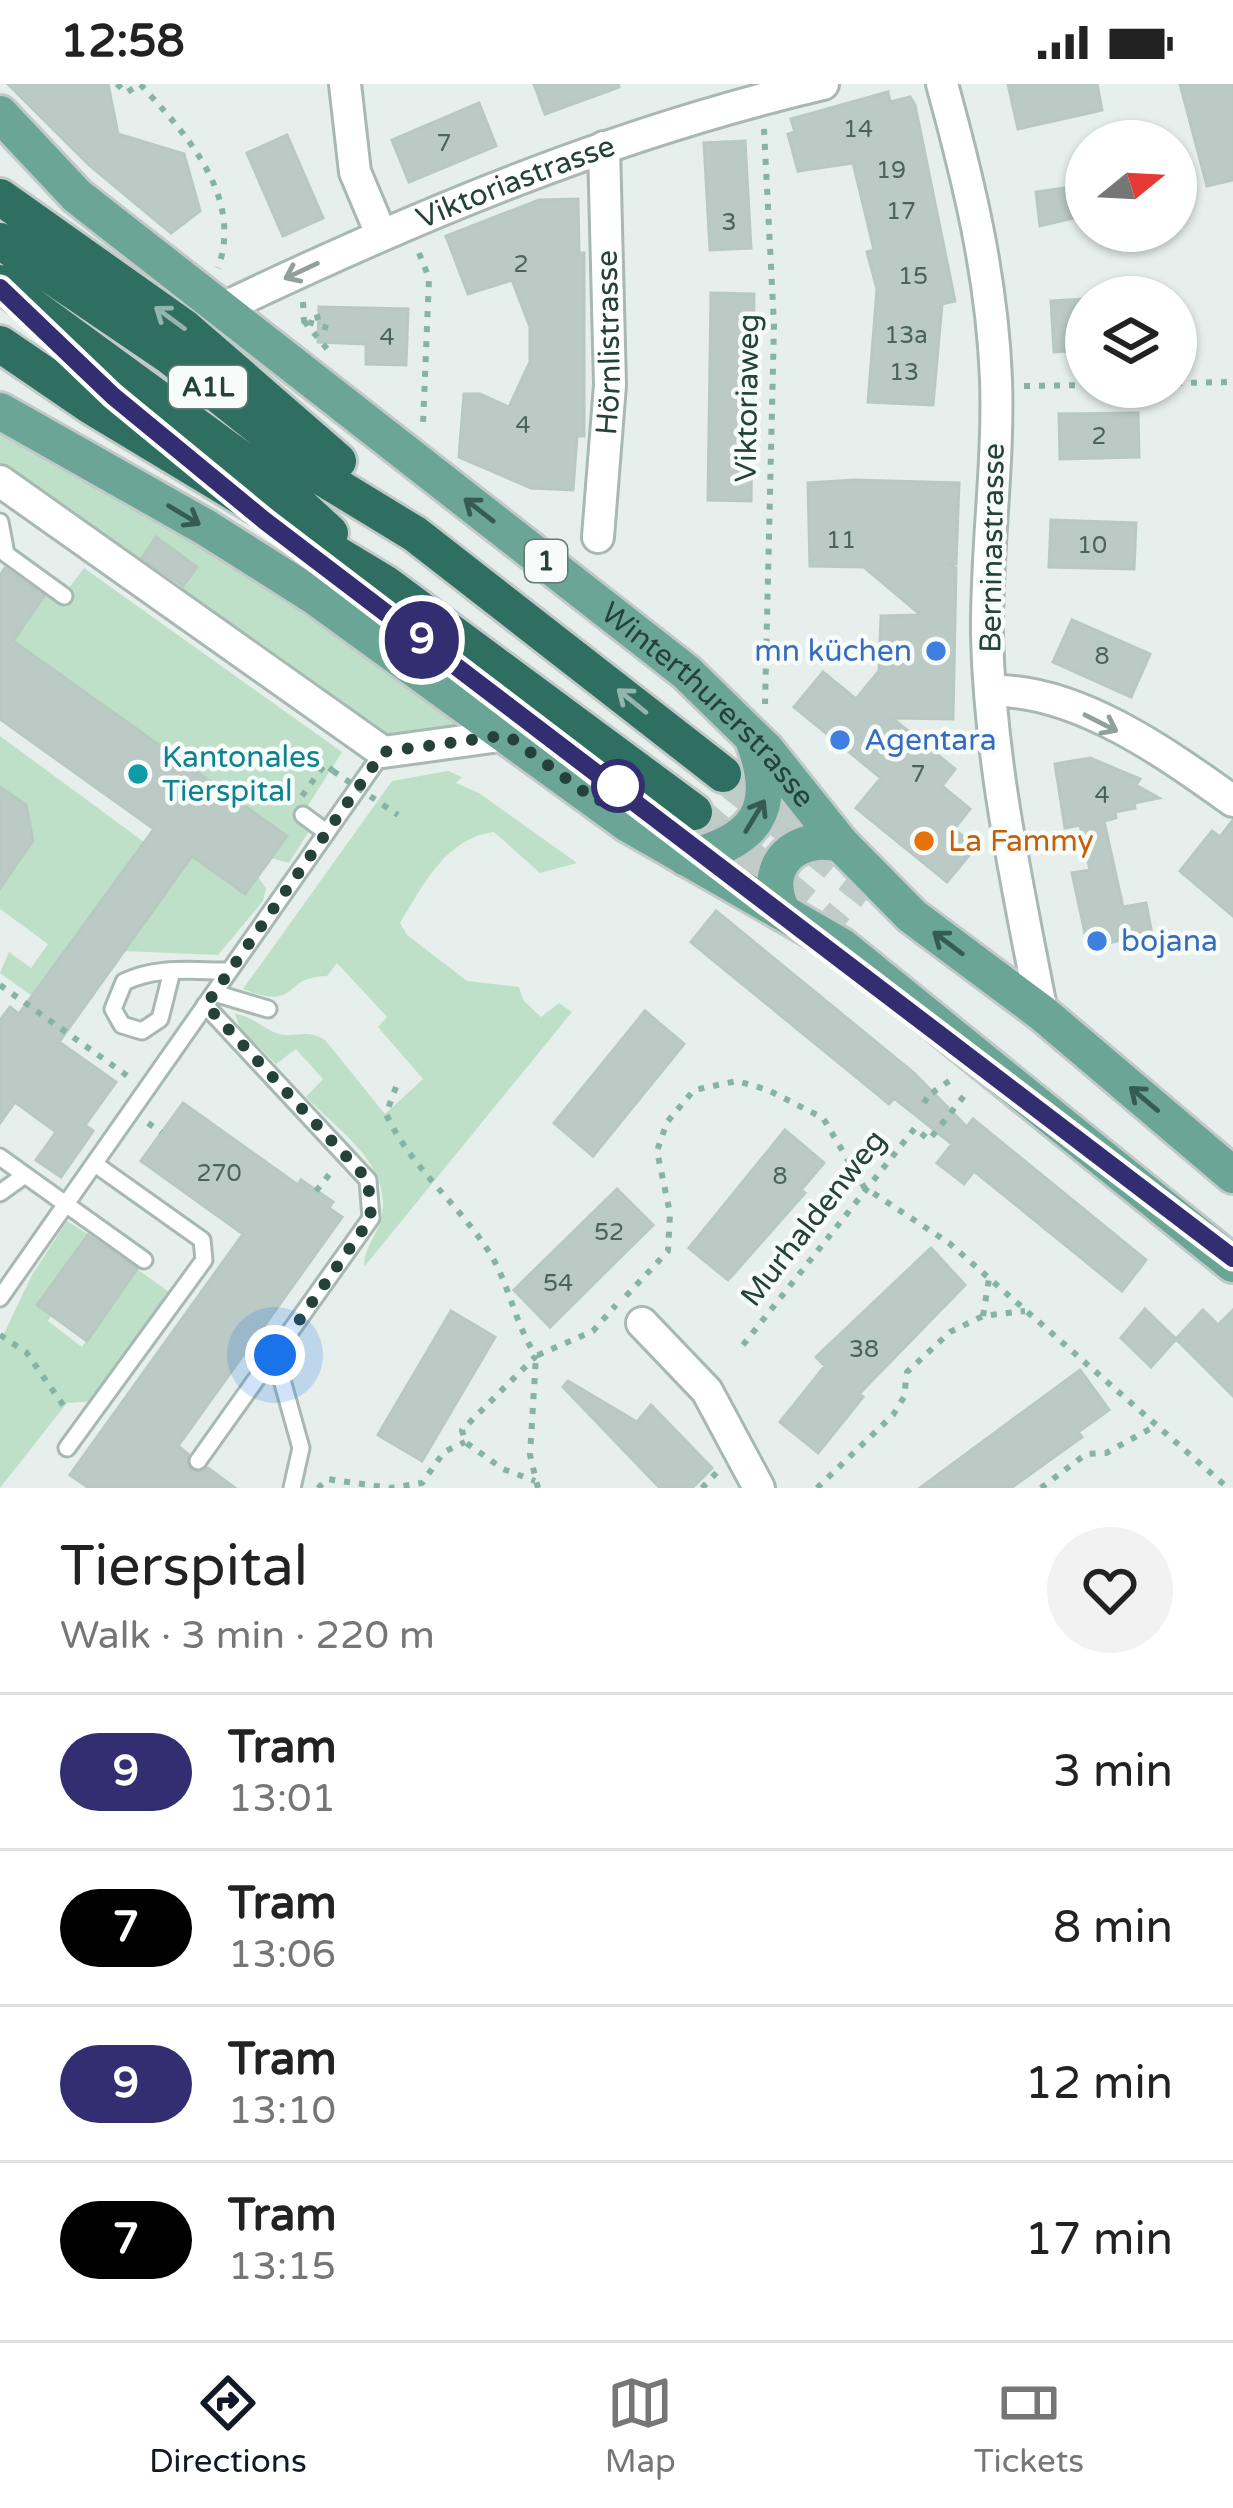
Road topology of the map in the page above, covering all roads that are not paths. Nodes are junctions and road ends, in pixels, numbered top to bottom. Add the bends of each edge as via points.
1 (345, 84) edge
2 (824, 84) edge
3 (942, 84) edge
4 (780, 92) edge
5 (0, 114) edge
6 (604, 147) junction
7 (0, 150) edge
8 (77, 196) junction
9 (0, 197) edge
10 (381, 234) junction
11 (0, 241) edge
12 (0, 283) edge
13 (218, 293) junction
14 (0, 344) edge
15 (0, 396) edge
16 (0, 411) edge
17 (84, 455) junction
18 (0, 481) edge
19 (0, 522) edge
20 (415, 534) junction
21 (598, 537) dead end
22 (386, 584) junction
23 (64, 596) dead end
24 (991, 691) junction
25 (758, 725) junction
26 (507, 735) junction
27 (383, 752) junction
28 (723, 774) tunnel mouth
29 (1233, 801) edge
30 (694, 812) tunnel mouth
31 (303, 815) dead end
32 (326, 832) junction
33 (841, 844) junction
34 (686, 858) junction
35 (781, 909) junction
36 (172, 971) junction
37 (228, 971) junction
38 (210, 999) junction
39 (268, 1009) dead end
40 (1042, 1013) junction
41 (0, 1157) edge
42 (95, 1163) junction
43 (25, 1174) junction
44 (1233, 1175) edge
45 (0, 1193) edge
46 (67, 1204) junction
47 (144, 1260) dead end
48 (1233, 1264) edge
49 (1, 1293) edge
50 (642, 1323) dead end
51 (275, 1355) junction
52 (67, 1448) dead end
53 (198, 1461) dead end
54 (292, 1488) edge
55 (759, 1488) edge

1 - 10 street via 356,172
2 - 4 street, Viktoriastrasse
3 - 24 street, Berninastrasse via 986,262 994,357
4 - 6 street, Viktoriastrasse
5 - 8 main road, Winterthurerstrasse
6 - 10 street, Viktoriastrasse
6 - 21 street, Hörnlistrasse via 610,385
7 - 8 main road, 1
8 - 13 main road, Winterthurerstrasse / 1
20 -> 9 highway via 185,328
10 -> 13 street, Viktoriastrasse
11 - 20 highway, A1L via 168,355 322,478
12 - 22 highway, A1L via 281,488
25 -> 13 main road, Winterthurerstrasse / 1
14 - 22 highway
15 - 17 main road
16 - 17 main road
17 -> 26 main road via 314,596
18 - 27 street
19 - 23 lane via 6,554
28 -> 20 highway, A1L
22 - 30 highway, A1L
24 -> 29 street via 1052,698
24 - 40 street, Berninastrasse via 1004,825
25 - 33 main road, Winterthurerstrasse / 1
34 -> 25 main road via 717,851 756,822 765,799
26 - 27 street
26 - 34 main road
27 - 32 lane
31 - 32 lane
32 - 37 lane
33 - 35 main road via 800,842 784,855 775,885
40 -> 33 main road, Winterthurerstrasse / 1 via 912,916
34 - 35 main road
35 - 48 main road via 841,946
36 - 36 lane via 124,982 113,1009 122,1025 142,1031 160,1019
36 - 37 lane
37 - 38 lane
38 - 39 lane
38 - 42 lane
38 - 51 lane via 368,1180 371,1218
44 -> 40 main road, Winterthurerstrasse / 1
41 - 43 lane
42 - 46 lane
42 - 52 lane via 202,1240 204,1260 190,1294
43 - 45 lane
43 - 46 lane
46 - 47 lane
46 - 49 lane
50 - 55 street via 707,1391
51 - 53 lane
51 - 54 lane via 301,1448

